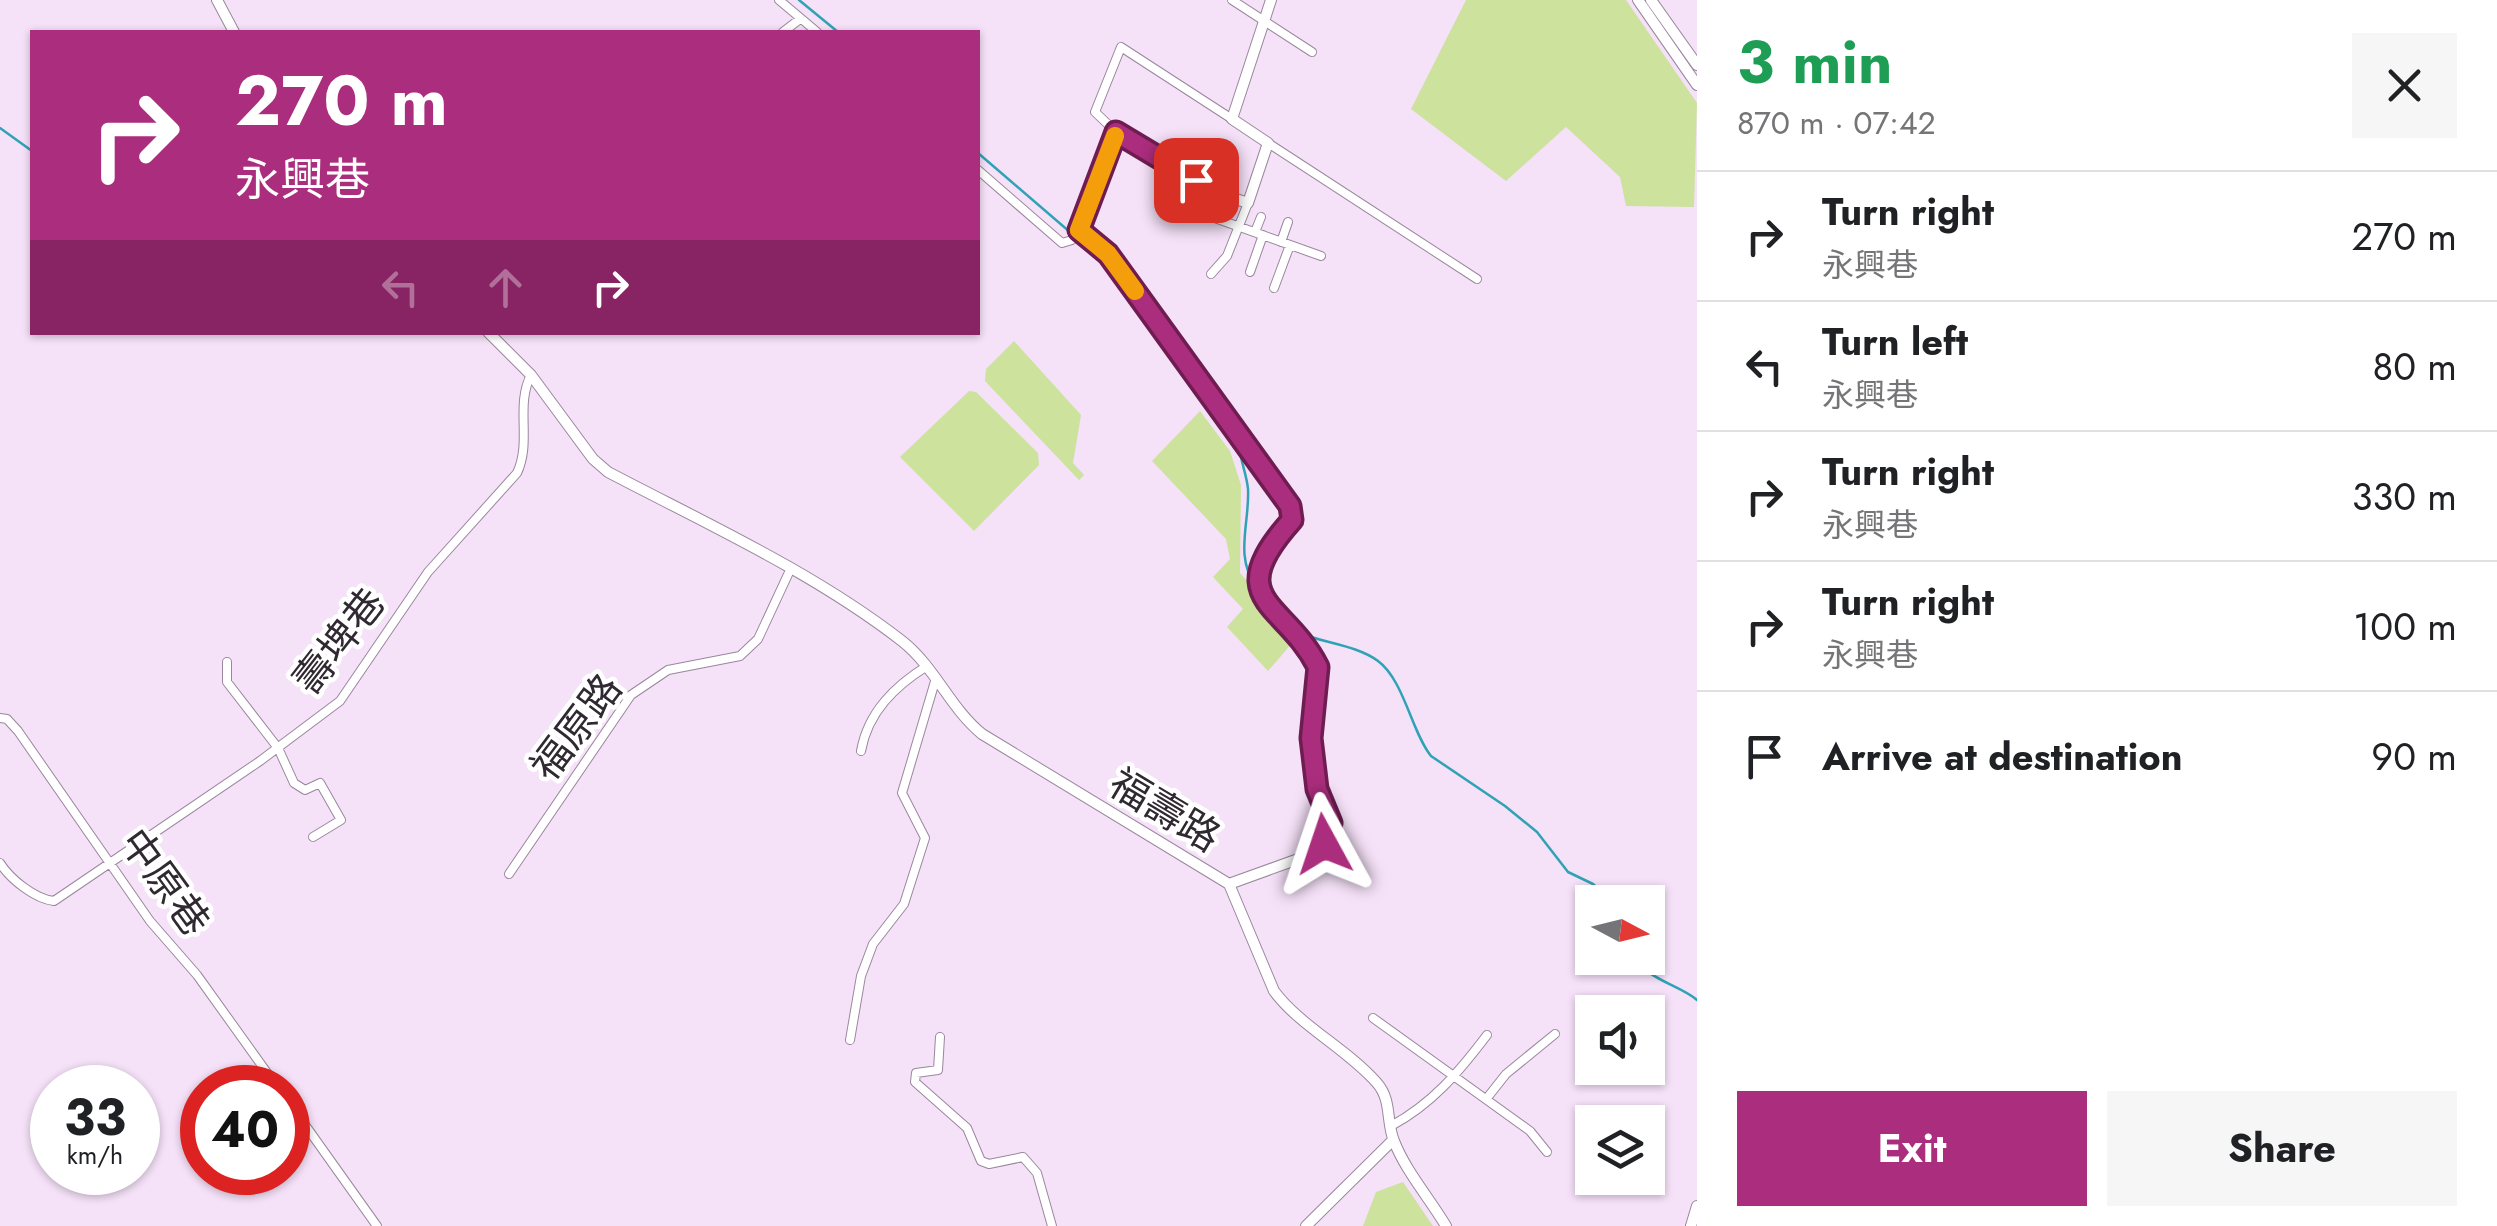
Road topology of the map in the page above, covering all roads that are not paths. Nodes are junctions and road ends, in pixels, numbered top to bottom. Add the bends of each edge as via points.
1 (217, 0) edge
2 (779, 0) edge
3 (1232, 0) edge
4 (1271, 0) edge
5 (1638, 0) edge
6 (1651, 0) edge
7 (800, 19) junction
8 (1264, 22) junction
9 (233, 30) edge
10 (786, 30) edge
11 (814, 30) edge
12 (1312, 52) dead end
13 (1697, 65) edge
14 (1697, 85) edge
15 (1232, 120) junction
16 (1116, 132) junction
17 (1268, 143) junction
18 (1171, 167) junction
19 (980, 172) edge
20 (1248, 203) junction
21 (1261, 216) dead end
22 (1288, 222) dead end
23 (1239, 227) junction
24 (1258, 234) junction
25 (1076, 235) junction
26 (1286, 244) junction
27 (1322, 256) dead end
28 (1250, 272) dead end
29 (1211, 274) dead end
30 (1477, 278) dead end
31 (1274, 288) dead end
32 (491, 335) edge
33 (530, 375) junction
34 (792, 568) junction
35 (227, 662) dead end
36 (927, 666) junction
37 (936, 677) junction
38 (0, 718) edge
39 (278, 748) junction
40 (861, 751) dead end
41 (313, 837) dead end
42 (112, 861) junction
43 (0, 863) edge
44 (509, 874) dead end
45 (1229, 884) junction
46 (1373, 1018) dead end
47 (1555, 1034) dead end
48 (1486, 1035) dead end
49 (940, 1037) dead end
50 (850, 1040) dead end
51 (262, 1065) edge
52 (1454, 1079) junction
53 (1486, 1098) junction
54 (1391, 1126) junction
55 (310, 1132) edge
56 (1393, 1140) junction
57 (1547, 1152) dead end
58 (1697, 1206) edge
59 (377, 1226) edge
60 (1052, 1226) edge
61 (1306, 1226) edge
62 (1446, 1226) edge
63 (1691, 1226) edge

1 - 9 street
2 - 7 street
3 - 8 street
4 - 8 street
5 - 14 street
6 - 13 street
7 - 10 street
7 - 11 street
8 - 12 street
8 - 15 street
15 - 16 street via 1121,47 1095,112
15 - 17 street
16 - 18 street
16 - 25 street
17 - 20 street
17 - 30 street
18 - 20 street
18 - 23 street via 1159,198
19 - 25 street via 1062,243
20 - 23 street
21 - 24 street
22 - 26 street
23 - 24 street
23 - 29 street
24 - 26 street
24 - 28 street
25 - 45 street via 1097,243 1119,269 1293,516 1264,559 1258,588 1318,667 1311,738 1330,830 1315,854
26 - 27 street
26 - 31 street
32 - 33 street, 福壽路
33 - 34 street, 福壽路 via 608,472
33 - 39 street, 壽埤巷 via 517,473 428,572 340,701
34 - 36 street, 福壽路 via 902,641
34 - 44 street, 福原路 via 758,639 740,656 668,670 631,695
35 - 39 street via 227,682
36 - 37 street, 福壽路
36 - 40 street via 896,686 864,731
37 - 45 street, 福壽路 via 982,734
37 - 50 street via 902,793 926,838 904,904 873,944
38 - 42 street, 中原巷 via 18,731
39 - 41 street via 294,783 306,790 320,784 341,820
39 - 42 street, 壽埤巷
42 - 43 street, 壽埤巷 via 54,901
42 - 51 street, 中原巷
45 - 54 street, 福壽路 via 1274,991 1380,1086
46 - 52 street
47 - 53 street
48 - 52 street
49 - 60 street via 938,1070 916,1074 915,1082 967,1128 981,1161 1023,1157 1037,1172
52 - 53 street
52 - 54 street
53 - 57 street
54 - 56 street, 福壽路
55 - 59 street
56 - 61 street
56 - 62 street, 福壽路
58 - 63 street

